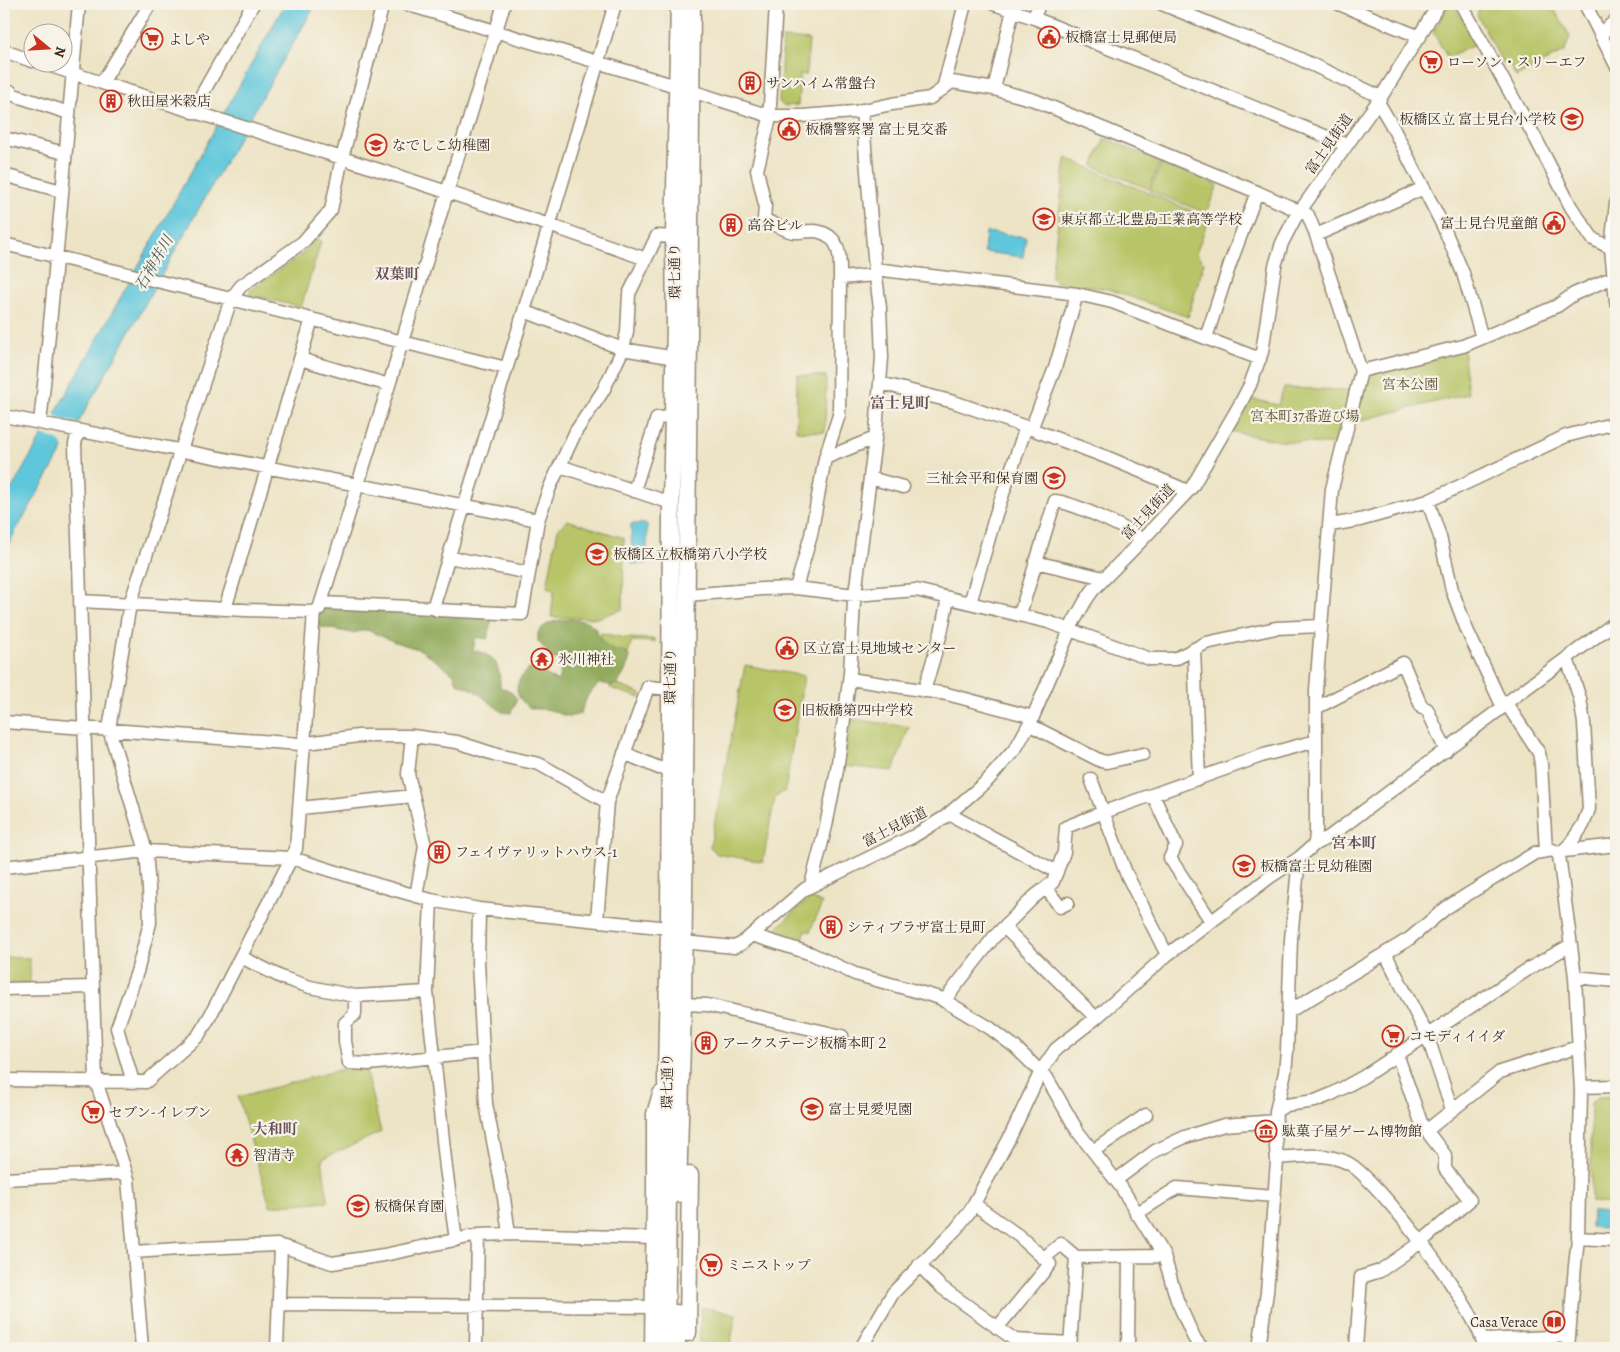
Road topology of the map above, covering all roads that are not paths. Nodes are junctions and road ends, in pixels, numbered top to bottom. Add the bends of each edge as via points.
1 (79, 4) edge
2 (150, 4) edge
3 (253, 4) edge
4 (382, 4) edge
5 (411, 4) edge
6 (504, 4) edge
7 (616, 4) edge
8 (679, 4) edge
9 (692, 4) edge
10 (776, 4) edge
11 (965, 4) edge
12 (994, 4) edge
13 (1038, 4) edge
14 (1162, 4) edge
15 (1339, 4) edge
16 (1439, 4) edge
17 (1461, 4) edge
18 (1585, 4) edge
19 (1013, 10) junction
20 (1034, 18) junction
21 (1616, 20) edge
22 (496, 31) junction
23 (1601, 34) junction
24 (1420, 37) junction
25 (4, 51) edge
26 (22, 57) edge
27 (598, 62) junction
28 (1616, 65) edge
29 (66, 72) edge
30 (72, 74) junction
31 (102, 83) junction
32 (4, 89) edge
33 (685, 89) junction
34 (943, 89) junction
35 (994, 89) junction
36 (1379, 99) junction
37 (862, 110) junction
38 (192, 112) junction
39 (69, 114) junction
40 (770, 116) junction
41 (4, 138) edge
42 (1347, 145) junction
43 (65, 152) junction
44 (342, 158) junction
45 (4, 175) edge
46 (1424, 188) junction
47 (61, 191) junction
48 (447, 192) junction
49 (1257, 192) junction
50 (1616, 203) edge
51 (1300, 211) junction
52 (549, 225) junction
53 (1316, 234) junction
54 (674, 237) junction
55 (4, 244) edge
56 (1611, 248) junction
57 (57, 256) junction
58 (646, 259) junction
59 (875, 272) junction
60 (840, 278) junction
61 (1615, 283) edge
62 (1077, 294) junction
63 (232, 299) junction
64 (1616, 302) edge
65 (524, 311) junction
66 (312, 319) junction
67 (1206, 338) junction
68 (1482, 338) junction
69 (401, 342) junction
70 (623, 349) junction
71 (674, 358) junction
72 (300, 359) junction
73 (1260, 359) junction
74 (506, 368) junction
75 (1361, 371) junction
76 (880, 383) junction
77 (389, 385) junction
78 (4, 416) edge
79 (673, 417) junction
80 (1616, 423) edge
81 (42, 424) junction
82 (1029, 428) junction
83 (77, 431) junction
84 (875, 438) junction
85 (182, 451) junction
86 (825, 458) junction
87 (560, 466) junction
88 (269, 468) junction
89 (870, 478) junction
90 (358, 485) junction
91 (904, 487) dead end
92 (634, 491) junction
93 (1188, 491) junction
94 (1428, 501) junction
95 (671, 503) junction
96 (465, 506) junction
97 (538, 520) junction
98 (1330, 525) junction
99 (1142, 540) junction
100 (449, 557) junction
101 (1035, 562) junction
102 (529, 573) junction
103 (1104, 578) junction
104 (796, 588) junction
105 (687, 595) junction
106 (855, 595) junction
107 (948, 598) junction
108 (80, 601) junction
109 (970, 603) junction
110 (130, 604) junction
111 (318, 607) junction
112 (433, 608) junction
113 (225, 609) junction
114 (1020, 614) junction
115 (1616, 622) edge
116 (1321, 626) junction
117 (1070, 630) junction
118 (1194, 649) junction
119 (1567, 658) junction
120 (850, 679) junction
121 (670, 689) junction
122 (924, 691) junction
123 (1506, 703) junction
124 (1316, 708) junction
125 (1032, 721) junction
126 (4, 722) edge
127 (84, 727) junction
128 (109, 729) junction
129 (412, 736) junction
130 (1316, 741) junction
131 (304, 743) junction
132 (1446, 751) junction
133 (624, 753) junction
134 (1143, 754) dead end
135 (669, 768) junction
136 (1091, 779) dead end
137 (1198, 779) junction
138 (1153, 795) junction
139 (413, 796) junction
140 (607, 802) junction
141 (300, 808) junction
142 (1104, 812) junction
143 (949, 814) junction
144 (1314, 844) junction
145 (1616, 845) edge
146 (146, 851) junction
147 (1546, 851) junction
148 (1561, 853) junction
149 (88, 858) junction
150 (292, 858) junction
151 (1299, 858) junction
152 (4, 868) edge
153 (1057, 872) junction
154 (811, 885) junction
155 (1047, 888) junction
156 (416, 896) junction
157 (432, 900) junction
158 (1068, 903) dead end
159 (479, 909) junction
160 (597, 920) junction
161 (1211, 921) junction
162 (1004, 927) junction
163 (669, 928) junction
164 (752, 935) junction
165 (683, 942) junction
166 (1571, 945) junction
167 (1385, 954) junction
168 (1167, 955) junction
169 (241, 957) junction
170 (1575, 977) junction
171 (1616, 981) edge
172 (92, 987) junction
173 (4, 989) edge
174 (427, 992) junction
175 (355, 996) junction
176 (944, 1001) junction
177 (683, 1004) junction
178 (1288, 1012) junction
179 (1096, 1018) junction
180 (1427, 1035) junction
181 (842, 1036) dead end
182 (1578, 1046) junction
183 (483, 1052) junction
184 (682, 1053) junction
185 (1397, 1054) junction
186 (434, 1058) junction
187 (1041, 1070) junction
188 (666, 1073) junction
189 (4, 1080) edge
190 (96, 1081) junction
191 (133, 1082) junction
192 (1616, 1086) edge
193 (1581, 1087) junction
194 (1452, 1110) junction
195 (1146, 1115) dead end
196 (1276, 1116) junction
197 (1426, 1131) junction
198 (1093, 1151) junction
199 (1277, 1158) junction
200 (126, 1173) junction
201 (4, 1179) edge
202 (1116, 1180) junction
203 (673, 1194) junction
204 (1274, 1196) junction
205 (974, 1204) junction
206 (1136, 1214) junction
207 (509, 1234) junction
208 (478, 1236) junction
209 (655, 1238) junction
210 (1578, 1238) junction
211 (456, 1240) junction
212 (1616, 1240) edge
213 (1421, 1242) junction
214 (281, 1246) junction
215 (134, 1252) junction
216 (1164, 1256) junction
217 (1076, 1257) junction
218 (1129, 1257) junction
219 (1044, 1258) junction
220 (919, 1265) junction
221 (279, 1304) junction
222 (478, 1305) junction
223 (653, 1307) junction
224 (997, 1328) junction
225 (1568, 1342) edge
226 (1484, 1344) edge
227 (1071, 1346) edge
228 (142, 1348) edge
229 (278, 1348) edge
230 (476, 1348) edge
231 (653, 1348) edge
232 (666, 1348) edge
233 (677, 1348) edge
234 (688, 1348) edge
235 (861, 1348) edge
236 (1128, 1348) edge
237 (1202, 1348) edge
238 (1259, 1348) edge
239 (1356, 1348) edge

1 - 30 street
2 - 31 street
3 - 38 street
4 - 44 street
5 - 22 street
6 - 22 street
7 - 27 street
8 - 33 main road, 環七通り
9 - 33 main road, 環七通り
10 - 40 street
11 - 34 street
12 - 19 street
13 - 20 street
14 - 36 street via 1283,51
15 - 24 street
16 - 24 street, 富士見街道
17 - 56 street via 1571,207 1593,239
18 - 23 street
19 - 20 street
19 - 35 street
20 - 42 street
21 - 23 street
22 - 27 street
22 - 48 street
23 - 28 street
24 - 36 street, 富士見街道
25 - 26 street
27 - 33 street
27 - 52 street
29 - 30 street
30 - 31 street
30 - 39 street
31 - 38 street
32 - 39 street
33 - 40 street
33 - 54 main road, 環七通り
33 - 105 main road, 環七通り
34 - 35 street via 952,82
34 - 37 street via 930,98
35 - 49 street via 1034,100
36 - 42 street, 富士見街道
36 - 46 street
37 - 40 street
37 - 59 street
38 - 44 street
39 - 43 street
40 - 60 street via 757,170 765,205 764,220 792,232 820,232 833,239 840,255
41 - 43 street
42 - 51 street, 富士見街道
43 - 47 street
44 - 48 street
44 - 63 street via 331,210 303,242 241,286
45 - 47 street
46 - 53 street
46 - 68 street via 1463,273
47 - 57 street
48 - 52 street
48 - 69 street
49 - 51 street
49 - 67 street
50 - 56 street
51 - 53 street via 1308,215
51 - 73 street, 富士見街道 via 1287,232 1275,266
52 - 58 street
52 - 65 street
53 - 75 street
54 - 58 street via 657,236
54 - 71 main road, 環七通り
55 - 57 street
56 - 61 street
57 - 63 street
57 - 81 street
58 - 70 street via 629,294
59 - 60 street
59 - 62 street
59 - 76 street via 880,308
60 - 86 street via 839,415
61 - 64 street
61 - 68 street via 1574,294 1557,306
62 - 67 street via 1112,302
62 - 82 street via 1055,368
63 - 66 street
63 - 85 street
65 - 70 street
65 - 74 street
66 - 69 street
66 - 72 street
67 - 73 street
68 - 75 street via 1463,346
69 - 74 street
69 - 77 street
70 - 71 street
70 - 87 street
71 - 79 main road, 環七通り
72 - 77 street
72 - 88 street
73 - 93 street, 富士見街道 via 1239,406
74 - 96 street
75 - 98 street via 1332,489
76 - 82 street via 954,402
76 - 84 street
77 - 90 street
78 - 81 street
79 - 92 street via 657,418
79 - 95 main road, 環七通り
80 - 94 street via 1566,436
81 - 83 street
82 - 93 street
82 - 109 street via 996,514
83 - 85 street
83 - 108 street
84 - 86 street
84 - 89 street
85 - 88 street
85 - 110 street
86 - 104 street via 811,534
87 - 92 street
87 - 97 street
88 - 90 street
88 - 113 street
89 - 91 street
89 - 106 street
90 - 96 street
90 - 111 street
92 - 95 street
93 - 99 street, 富士見街道
94 - 98 street
94 - 123 street via 1452,590 1467,630 1500,701
95 - 121 main road, 環七通り
96 - 97 street
96 - 100 street
97 - 102 street
98 - 116 street
99 - 101 street via 1095,515 1055,501
99 - 103 street, 富士見街道
100 - 102 street
100 - 112 street
101 - 103 street
101 - 114 street
102 - 112 street via 522,614
103 - 117 street, 富士見街道 via 1089,594
104 - 105 street
104 - 106 street
105 - 165 main road, 環七通り
106 - 107 street via 916,590
106 - 120 street
107 - 109 street
107 - 122 street
108 - 110 street
108 - 127 street
109 - 114 street
110 - 113 street
110 - 128 street
111 - 112 street
111 - 113 street
111 - 131 street
114 - 117 street
115 - 119 street
116 - 118 street via 1276,628 1206,643
116 - 124 street
117 - 118 street via 1150,659 1174,658
117 - 125 street, 富士見街道
118 - 137 street
119 - 123 street
119 - 148 street via 1584,724 1589,809 1584,825
120 - 122 street
120 - 154 street via 837,770
121 - 133 street via 648,687
121 - 135 main road, 環七通り
122 - 125 street via 982,702
123 - 132 street
123 - 147 street via 1539,753
124 - 130 street
124 - 132 street via 1403,663 1422,708 1427,709
125 - 134 street via 1101,761
125 - 143 street, 富士見街道 via 1010,756
126 - 127 street
127 - 128 street
127 - 149 street
128 - 131 street
128 - 146 street
129 - 131 street via 358,736
129 - 139 street via 408,774
129 - 140 street via 457,742 539,764
130 - 137 street via 1264,755
130 - 144 street
131 - 141 street
132 - 144 street via 1329,837
133 - 135 street via 659,768
133 - 140 street
135 - 163 main road, 環七通り
136 - 142 street
137 - 138 street
138 - 142 street
138 - 161 street via 1176,845 1170,858
139 - 141 street
139 - 156 street via 425,846
140 - 160 street
141 - 150 street via 296,849
142 - 153 street via 1066,827 1064,852
142 - 168 street via 1126,873
143 - 153 street
143 - 154 street, 富士見街道 via 914,836
144 - 151 street
145 - 148 street
146 - 149 street
146 - 150 street
146 - 191 street via 150,924 138,972 117,1028
147 - 148 street
147 - 167 street via 1535,853 1446,908
148 - 166 street
149 - 152 street
149 - 172 street
150 - 156 street
150 - 169 street
151 - 161 street
151 - 178 street
153 - 155 street via 1054,882
154 - 164 street, 富士見街道
155 - 158 street via 1060,907
155 - 162 street
156 - 157 street
157 - 159 street
157 - 174 street
159 - 160 street
159 - 183 street via 478,963
160 - 163 street
161 - 168 street
162 - 176 street
162 - 179 street
163 - 165 street
163 - 188 main road, 環七通り
164 - 165 street, 富士見街道 via 734,947
164 - 176 street via 812,954 855,974
165 - 177 main road, 環七通り
166 - 170 street
166 - 180 street
167 - 178 street
167 - 180 street
168 - 179 street
169 - 175 street via 283,978
169 - 191 street via 198,1036 146,1082
170 - 171 street
170 - 182 street
172 - 173 street
172 - 190 street
174 - 175 street
174 - 186 street
175 - 186 street via 355,1014 345,1023 349,1063
176 - 187 street via 990,1028
177 - 181 street via 707,1005
177 - 184 main road, 環七通り
178 - 196 street via 1285,1072
179 - 187 street via 1056,1049
180 - 185 street
180 - 194 street
182 - 193 street
182 - 194 street via 1500,1072
183 - 186 street
183 - 207 street via 486,1104
184 - 203 main road, 環七通り
184 - 234 main road via 690,1110
185 - 196 street via 1332,1094 1315,1101 1286,1105
185 - 197 street
186 - 211 street
187 - 198 street
187 - 205 street
188 - 203 main road, 環七通り
188 - 209 main road via 655,1114
189 - 190 street
190 - 191 street
190 - 200 street
192 - 193 street
193 - 210 street
194 - 197 street
195 - 198 street
196 - 199 street
196 - 202 street via 1185,1136 1155,1151
197 - 213 street via 1444,1155 1445,1169 1470,1200
198 - 202 street
199 - 204 street
199 - 213 street via 1325,1156 1347,1163 1359,1170 1377,1189
200 - 201 street
200 - 215 street
202 - 206 street
203 - 232 main road, 環七通り
203 - 233 main road, 環七通り
204 - 206 street via 1177,1188
204 - 238 street
205 - 219 street
205 - 220 street via 956,1229
206 - 216 street
207 - 208 street
207 - 209 street
208 - 211 street
208 - 222 street
209 - 223 main road
210 - 212 street
210 - 225 street
211 - 214 street via 332,1263
213 - 226 street via 1443,1270 1472,1317
213 - 239 street via 1380,1272 1361,1277
214 - 215 street
214 - 221 street
215 - 228 street
216 - 218 street
216 - 237 street via 1177,1300
217 - 218 street
217 - 219 street via 1061,1244
217 - 227 street
218 - 236 street
219 - 224 street via 1050,1264
220 - 224 street via 941,1287
220 - 235 street via 893,1293
221 - 222 street
221 - 229 street
222 - 223 street
222 - 230 street
223 - 231 main road
224 - 227 street via 1015,1340
225 - 226 street

